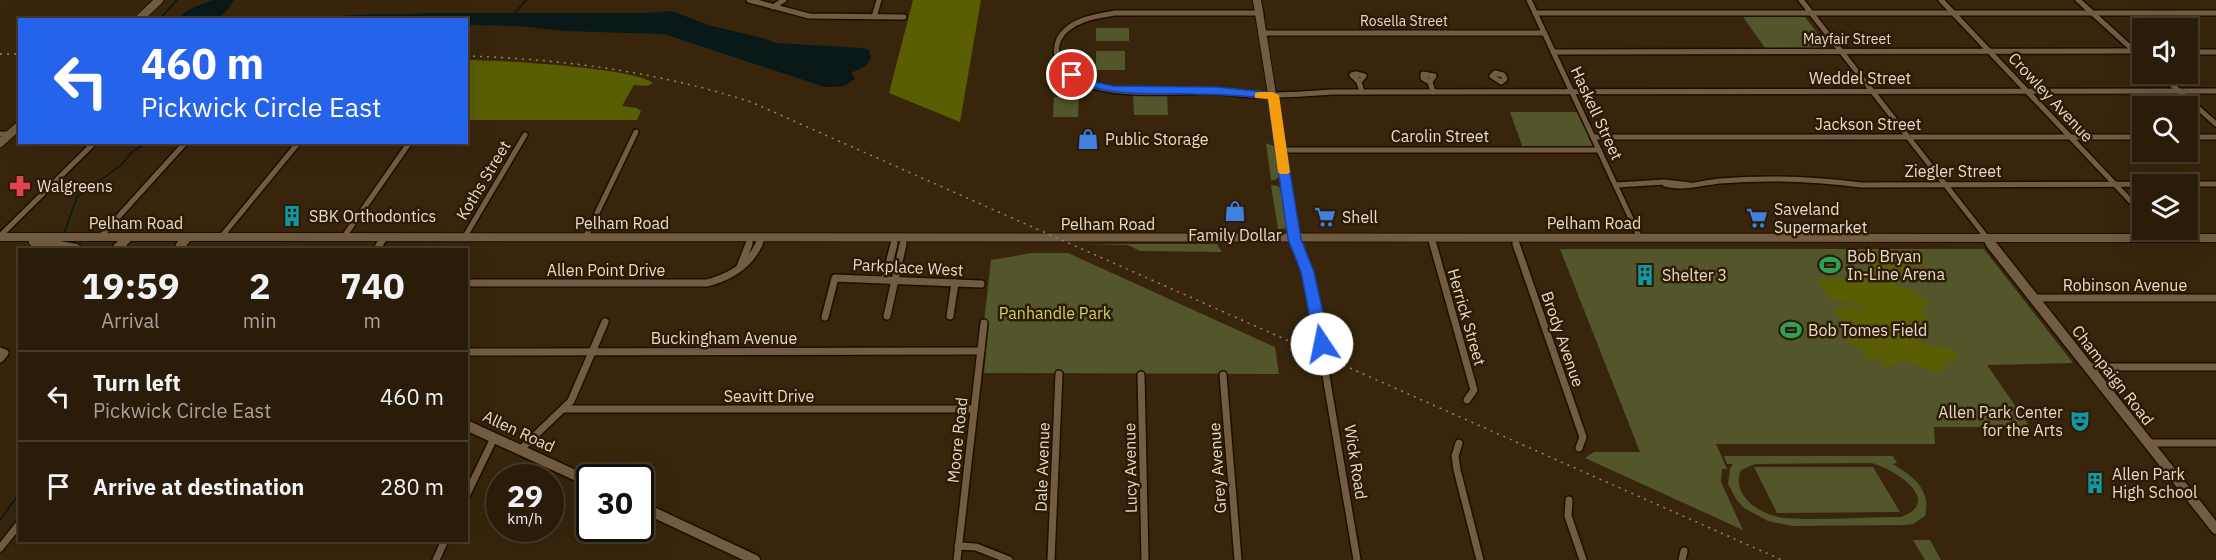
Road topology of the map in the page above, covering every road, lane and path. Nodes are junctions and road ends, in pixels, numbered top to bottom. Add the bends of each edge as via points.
1 (159, 0) edge
2 (749, 0) edge
3 (784, 0) edge
4 (879, 0) edge
5 (1257, 0) edge
6 (1529, 0) edge
7 (1801, 0) edge
8 (1941, 0) edge
9 (2078, 0) edge
10 (773, 8) junction
11 (1535, 13) junction
12 (1811, 13) junction
13 (2216, 13) edge
14 (1261, 14) junction
15 (1953, 14) junction
16 (2093, 14) junction
17 (874, 17) junction
18 (904, 17) dead end
19 (140, 18) edge
20 (1264, 33) junction
21 (1544, 33) junction
22 (2132, 48) edge
23 (1841, 51) junction
24 (2132, 51) edge
25 (2198, 51) edge
26 (1553, 52) junction
27 (1989, 52) junction
28 (2216, 52) edge
29 (1359, 82) dead end
30 (1430, 82) dead end
31 (1501, 82) dead end
32 (2172, 84) edge
33 (2180, 91) junction
34 (2216, 91) edge
35 (1362, 92) junction
36 (1433, 92) junction
37 (1505, 92) junction
38 (1572, 92) junction
39 (1873, 92) junction
40 (2027, 92) junction
41 (1273, 95) junction
42 (2216, 124) edge
43 (18, 127) edge
44 (636, 132) dead end
45 (0, 134) edge
46 (10, 134) junction
47 (525, 135) dead end
48 (2216, 136) edge
49 (1593, 137) junction
50 (2071, 137) junction
51 (2132, 137) edge
52 (2198, 137) edge
53 (1909, 138) junction
54 (0, 143) edge
55 (93, 144) edge
56 (184, 144) edge
57 (296, 144) edge
58 (409, 144) edge
59 (1281, 150) junction
60 (1599, 150) junction
61 (2115, 184) junction
62 (2216, 184) edge
63 (1616, 185) junction
64 (1945, 185) junction
65 (2132, 202) edge
66 (0, 237) edge
67 (129, 237) junction
68 (188, 237) junction
69 (221, 237) junction
70 (100, 238) junction
71 (343, 238) junction
72 (385, 238) junction
73 (464, 238) junction
74 (585, 238) junction
75 (751, 238) junction
76 (762, 238) junction
77 (1431, 238) junction
78 (1514, 238) junction
79 (1640, 238) junction
80 (2132, 238) edge
81 (2198, 238) edge
82 (2216, 238) edge
83 (900, 239) junction
84 (1295, 239) junction
85 (1987, 239) junction
86 (50, 241) junction
87 (71, 248) edge
88 (118, 248) edge
89 (180, 248) edge
90 (378, 248) edge
91 (740, 267) junction
92 (885, 279) junction
93 (895, 280) junction
94 (468, 283) edge
95 (955, 283) junction
96 (981, 284) dead end
97 (2034, 298) junction
98 (2216, 298) edge
99 (825, 316) dead end
100 (887, 316) dead end
101 (950, 316) dead end
102 (605, 322) dead end
103 (984, 323) dead end
104 (1322, 344) dead end
105 (0, 351) edge
106 (593, 351) junction
107 (981, 351) junction
108 (468, 352) edge
109 (0, 358) edge
110 (2088, 367) junction
111 (2216, 367) edge
112 (1325, 370) dead end
113 (1059, 375) dead end
114 (1141, 375) dead end
115 (1223, 375) dead end
116 (1467, 400) dead end
117 (564, 409) junction
118 (974, 409) junction
119 (468, 426) edge
120 (494, 438) junction
121 (1459, 443) dead end
122 (2148, 443) junction
123 (2216, 443) edge
124 (1579, 448) dead end
125 (520, 450) junction
126 (576, 476) edge
127 (468, 492) edge
128 (1569, 500) dead end
129 (654, 513) edge
130 (18, 526) edge
131 (2216, 529) edge
132 (444, 542) edge
133 (958, 546) junction
134 (0, 548) edge
135 (1684, 551) dead end
136 (436, 560) edge
137 (755, 560) edge
138 (957, 560) edge
139 (1009, 560) edge
140 (1051, 560) edge
141 (1145, 560) edge
142 (1238, 560) edge
143 (1357, 560) edge
144 (1480, 560) edge
145 (1583, 560) edge
146 (1683, 560) edge

1 - 19 main road
2 - 10 street
3 - 10 street
4 - 17 street
5 - 14 main road
6 - 11 street, Haskell Street
7 - 12 street
8 - 15 street, Crowley Avenue
9 - 16 street
10 - 17 street via 809,16
11 - 12 street
11 - 21 street, Haskell Street
12 - 15 street
12 - 23 street
13 - 16 street
14 - 20 main road
14 - 41 street, Weddel Street via 1100,15 1068,27 1058,38 1055,50 1058,62 1068,72 1102,88
15 - 16 street
15 - 27 street, Crowley Avenue
16 - 22 street
17 - 18 street
20 - 21 street, Rosella Street
20 - 41 main road
21 - 26 street, Haskell Street
23 - 26 street, Mayfair Street
23 - 27 street, Mayfair Street
23 - 39 street
24 - 27 street, Mayfair Street
25 - 28 street
26 - 38 street, Haskell Street
27 - 40 street, Crowley Avenue
29 - 35 street
30 - 36 street
31 - 37 street
32 - 33 street
33 - 34 street, Weddel Street
33 - 40 street, Weddel Street
33 - 42 street
35 - 36 street, Weddel Street
35 - 41 street, Weddel Street
36 - 37 street, Weddel Street
37 - 38 street, Weddel Street
38 - 39 street, Weddel Street
38 - 49 street, Haskell Street
39 - 40 street, Weddel Street
39 - 53 street
40 - 50 street, Crowley Avenue
41 - 59 main road
43 - 46 main road
44 - 74 street
45 - 46 street
46 - 54 main road
47 - 73 street, Koths Street
48 - 52 street
49 - 53 street, Jackson Street
49 - 60 street, Haskell Street
50 - 51 street, Jackson Street
50 - 53 street, Jackson Street
50 - 61 street, Crowley Avenue
53 - 64 street
55 - 66 street
56 - 70 street
57 - 69 street
58 - 71 street
59 - 60 street, Carolin Street
59 - 84 main road
60 - 63 street, Haskell Street
61 - 62 street, Ziegler Street
61 - 64 street, Ziegler Street
61 - 65 street, Crowley Avenue
63 - 64 street, Ziegler Street via 1665,184 1680,188 1720,181 1821,180
63 - 79 street, Haskell Street
64 - 85 street
66 - 86 main road
67 - 68 main road, Pelham Road
67 - 70 main road, Pelham Road
67 - 88 main road
68 - 69 main road, Pelham Road
68 - 89 main road
69 - 71 main road, Pelham Road
70 - 86 main road, Pelham Road
71 - 72 main road, Pelham Road
72 - 73 main road, Pelham Road
72 - 90 street
73 - 74 main road, Pelham Road
74 - 75 main road, Pelham Road
75 - 76 main road, Pelham Road
75 - 91 street
76 - 83 main road, Pelham Road
76 - 91 street, Allen Point Drive via 756,254
77 - 78 main road, Pelham Road
77 - 84 main road, Pelham Road
77 - 116 street, Herrick Street via 1474,390
78 - 79 main road, Pelham Road
78 - 124 street, Brody Avenue via 1583,437
79 - 85 main road, Pelham Road
80 - 85 main road, Pelham Road
81 - 82 main road, Pelham Road
83 - 84 main road, Pelham Road
83 - 92 street
83 - 93 street
84 - 104 street via 1307,272
85 - 97 main road, Champaign Road
86 - 87 main road
91 - 94 street, Allen Point Drive via 727,278 697,284
92 - 93 street, Parkplace West
92 - 99 street, Parkplace West via 835,278
93 - 95 street, Parkplace West
93 - 100 street
95 - 96 street, Parkplace West
95 - 101 street
97 - 98 street, Robinson Avenue
97 - 110 main road, Champaign Road
102 - 106 street
103 - 107 street, Moore Road
105 - 109 street via 5,353
106 - 107 street, Buckingham Avenue
106 - 108 street, Buckingham Avenue
106 - 117 street
107 - 118 street, Moore Road
110 - 111 street
110 - 122 main road, Champaign Road
112 - 143 street, Wick Road
113 - 140 street, Dale Avenue
114 - 141 street, Lucy Avenue
115 - 142 street, Grey Avenue
117 - 118 street, Seavitt Drive
117 - 125 street
118 - 133 street, Moore Road
119 - 120 main road, Allen Road
120 - 125 main road, Allen Road
120 - 127 street
121 - 144 street via 1455,456 1457,470
122 - 123 street
122 - 131 main road, Champaign Road
125 - 126 main road, Allen Road
128 - 145 street via 1568,516
129 - 137 main road
130 - 134 street
132 - 136 street
133 - 138 street, Moore Road
133 - 139 street via 976,547
135 - 146 street

